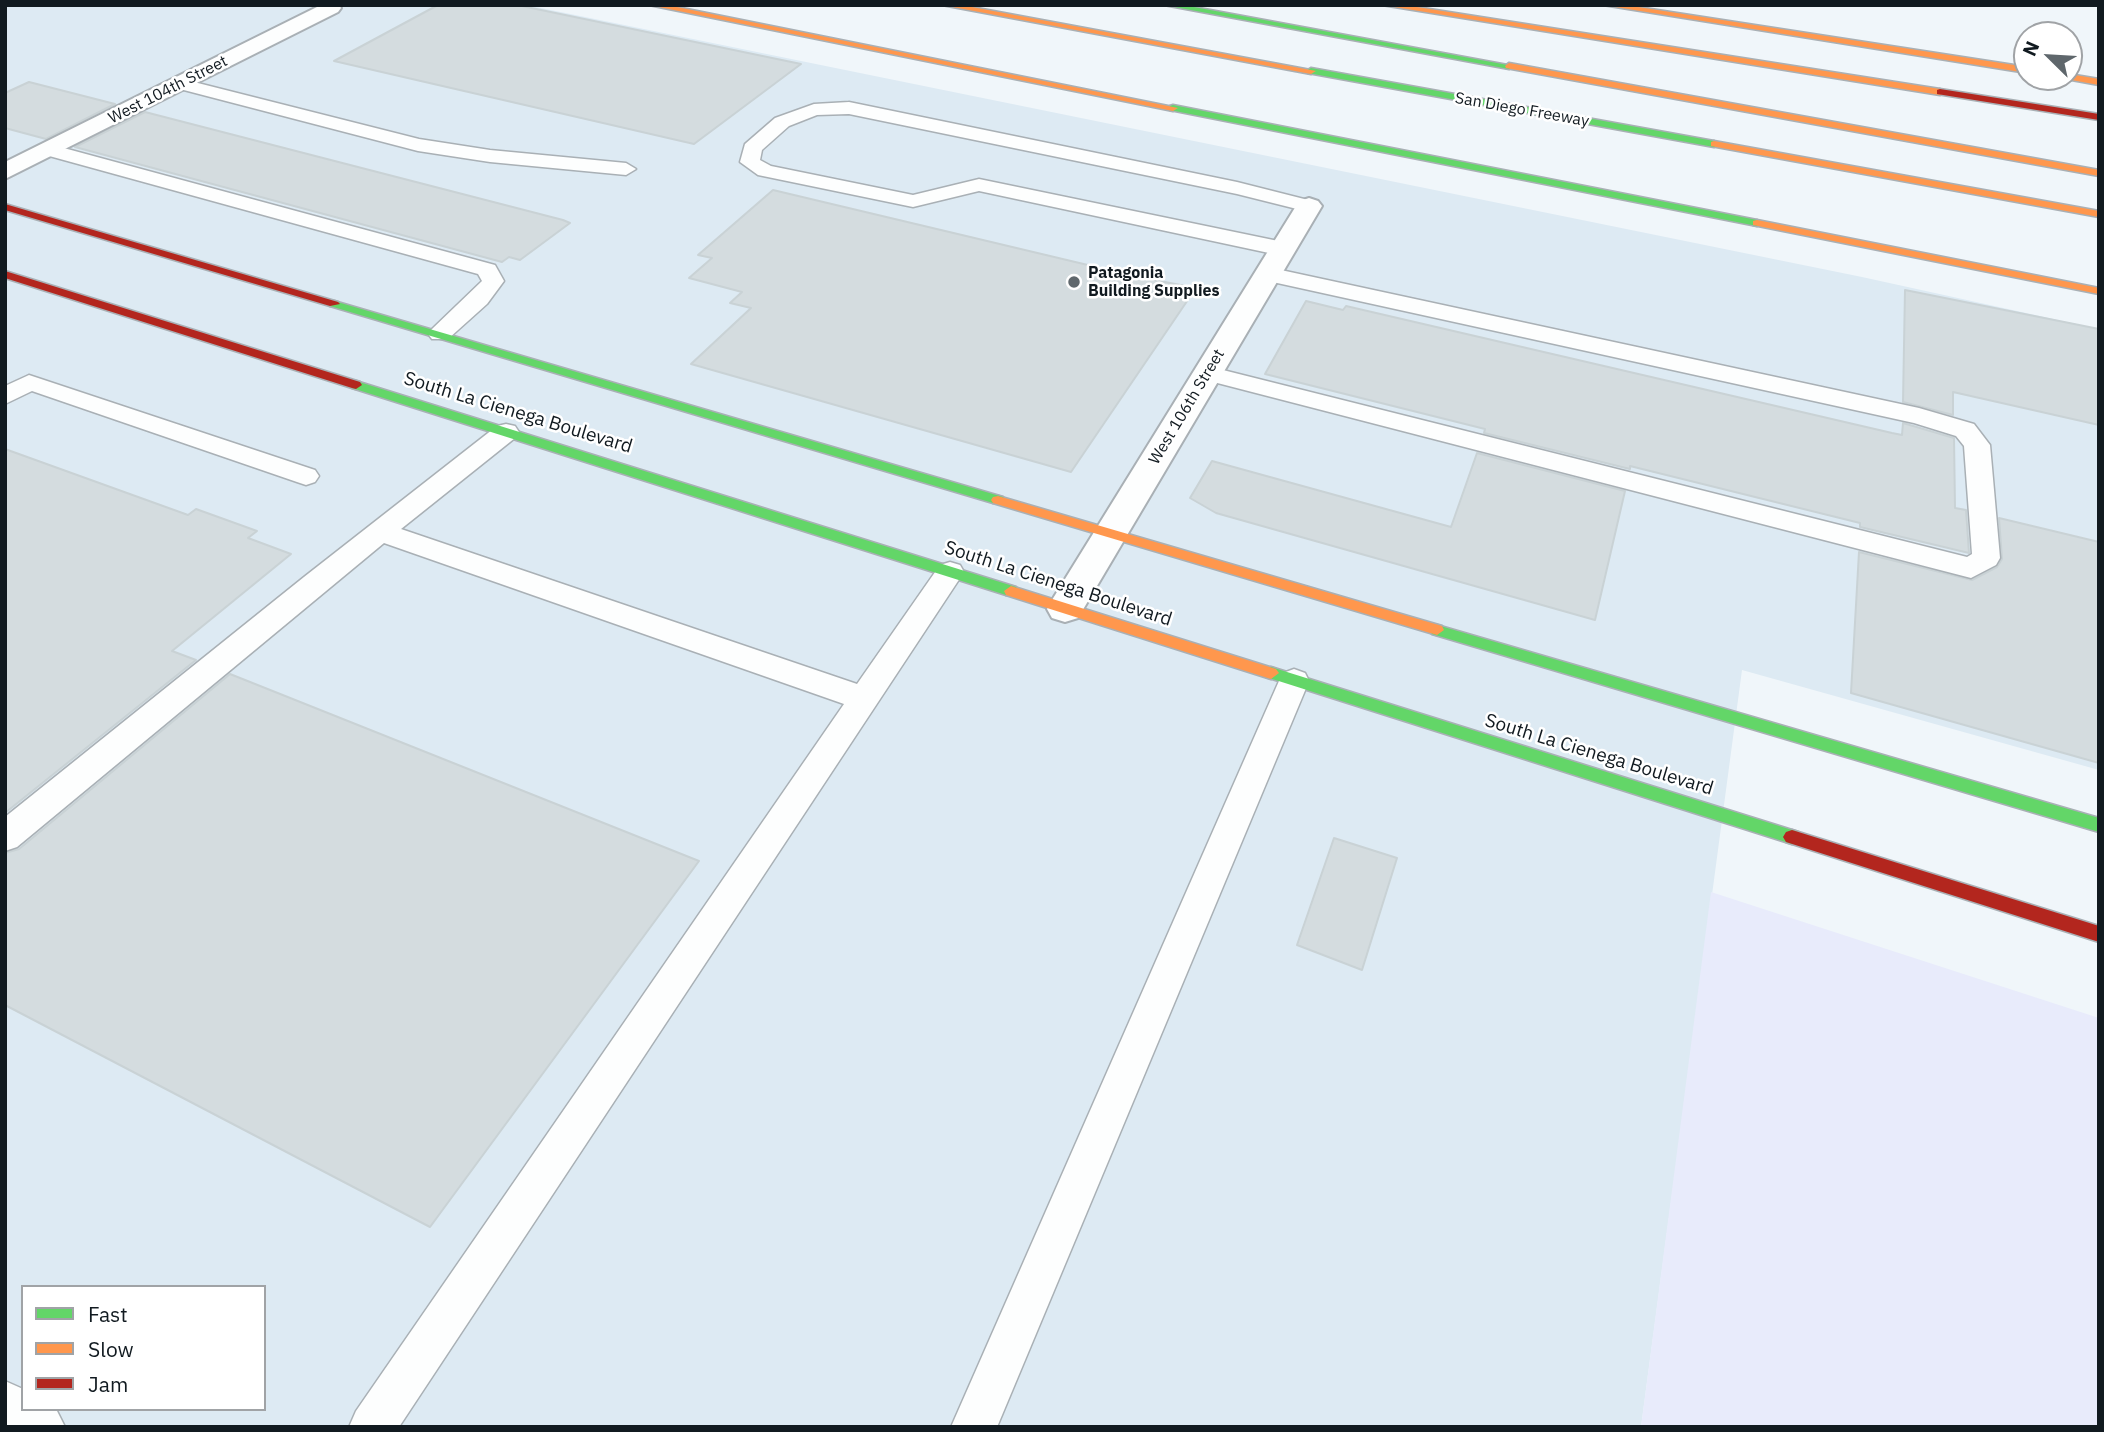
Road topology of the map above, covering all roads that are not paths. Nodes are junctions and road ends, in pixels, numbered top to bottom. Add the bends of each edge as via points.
1 (653, 5) edge
2 (946, 5) edge
3 (1168, 5) edge
4 (1385, 5) edge
5 (1606, 5) edge
6 (324, 7) edge
7 (2013, 69) edge
8 (182, 83) junction
9 (2099, 117) edge
10 (1018, 143) junction
11 (1837, 143) dead end
12 (49, 150) junction
13 (626, 169) dead end
14 (5, 172) edge
15 (2099, 173) edge
16 (979, 185) junction
17 (2099, 189) edge
18 (1309, 206) joint
19 (5, 207) edge
20 (2099, 214) edge
21 (1275, 261) junction
22 (5, 274) edge
23 (2099, 291) edge
24 (440, 334) junction
25 (1207, 373) junction
26 (5, 397) edge
27 (506, 432) junction
28 (306, 476) dead end
29 (380, 531) junction
30 (1110, 534) junction
31 (950, 572) junction
32 (1065, 609) junction
33 (1294, 681) junction
34 (864, 699) junction
35 (2099, 825) edge
36 (5, 837) edge
37 (2099, 934) edge
38 (5, 1404) edge
39 (42, 1427) edge
40 (372, 1427) edge
41 (974, 1427) edge

1 - 23 main road
2 - 20 main road, San Diego Freeway
3 - 15 main road
4 - 9 main road
5 - 7 main road
6 - 8 street, West 104th Street
8 - 12 street, West 104th Street
8 - 13 lane via 418,145
10 - 16 lane
10 - 16 lane via 849,108 814,110 782,122 752,148 750,162 765,171 913,201
10 - 18 lane
11 - 17 main road
12 - 14 street, West 104th Street
12 - 24 lane via 486,270 493,281
16 - 21 lane
18 - 21 street, West 106th Street
19 - 24 main road
21 - 25 street, West 106th Street
21 - 25 lane via 1965,430 1977,444 1986,558 1971,568
22 - 27 main road, South La Cienega Boulevard
24 - 30 main road
25 - 30 street, West 106th Street
26 - 28 lane via 29,382
27 - 29 lane
27 - 31 main road, South La Cienega Boulevard
29 - 34 lane
29 - 36 lane
30 - 32 street, West 106th Street
30 - 35 main road
31 - 32 main road, South La Cienega Boulevard
31 - 34 lane
32 - 33 main road, South La Cienega Boulevard
33 - 37 main road, South La Cienega Boulevard
33 - 41 lane
34 - 40 lane
38 - 39 lane

